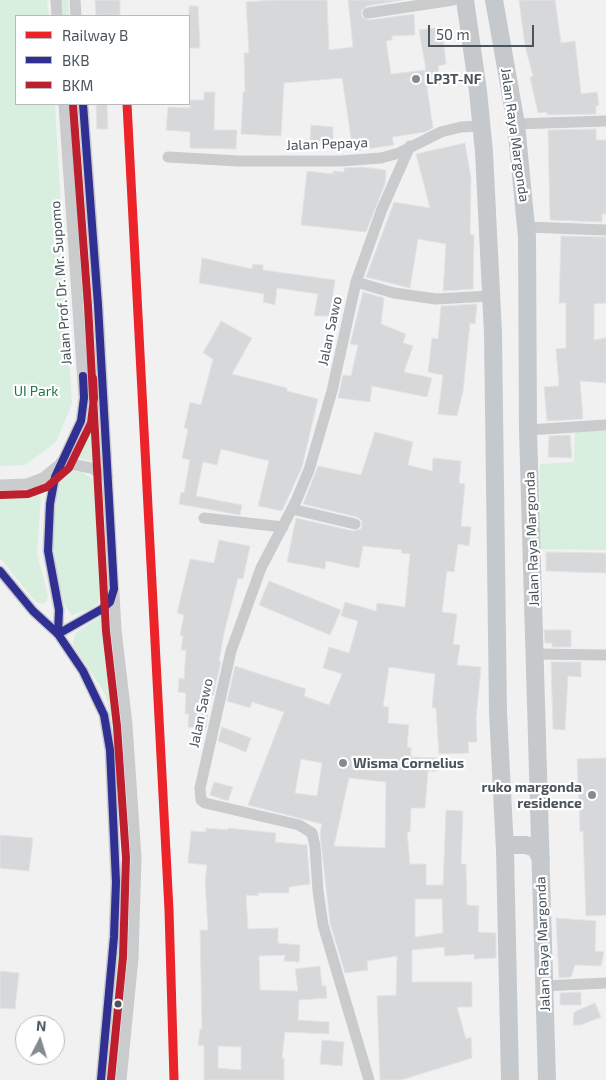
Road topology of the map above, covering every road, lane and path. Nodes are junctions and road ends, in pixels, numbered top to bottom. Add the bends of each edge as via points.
1 (56, 0) edge
2 (75, 0) edge
3 (453, 0) edge
4 (465, 0) edge
5 (494, 0) edge
6 (368, 13) dead end
7 (57, 15) edge
8 (76, 15) edge
9 (64, 105) edge
10 (83, 105) edge
11 (606, 121) edge
12 (516, 124) junction
13 (482, 126) junction
14 (410, 146) junction
15 (168, 157) dead end
16 (526, 228) junction
17 (606, 230) edge
18 (356, 282) junction
19 (490, 296) junction
20 (606, 425) edge
21 (528, 430) junction
22 (62, 462) junction
23 (108, 476) junction
24 (0, 485) edge
25 (292, 509) junction
26 (204, 518) dead end
27 (355, 524) dead end
28 (283, 527) junction
29 (0, 571) edge
30 (114, 589) junction
31 (58, 634) junction
32 (536, 654) junction
33 (606, 655) edge
34 (539, 824) junction
35 (504, 827) junction
36 (505, 851) junction
37 (541, 858) junction
38 (606, 983) edge
39 (544, 986) junction
40 (101, 1080) edge
41 (121, 1080) edge
42 (369, 1080) edge
43 (510, 1080) edge
44 (547, 1080) edge

1 - 7 street
2 - 8 street
3 - 6 street
4 - 13 main road
5 - 12 main road, Jalan Raya Margonda
9 - 22 street, Jalan Prof. Dr. Mr. Supomo via 84,398 78,431
10 - 23 street
11 - 12 street
12 - 16 main road, Jalan Raya Margonda
13 - 14 street, Jalan Pepaya via 441,132
13 - 19 main road
14 - 15 street, Jalan Pepaya via 381,158 341,161
14 - 18 street, Jalan Sawo via 382,208
16 - 17 street
16 - 21 main road, Jalan Raya Margonda
18 - 19 street, Jalan Sawo via 394,293 436,299
18 - 25 street, Jalan Sawo via 318,441
19 - 35 main road via 496,462 498,712
20 - 21 street
21 - 32 main road, Jalan Raya Margonda
22 - 23 street via 92,468
22 - 24 street via 42,478 27,484
22 - 31 street, Jalan Prof. Dr. Mr. Supomo via 51,492 48,534 59,610
23 - 30 street
25 - 27 street
25 - 28 street, Jalan Sawo
26 - 28 street
28 - 42 street, Jalan Sawo via 261,568 231,651 200,796 205,803 299,825 312,832 323,925
29 - 31 street via 33,611
30 - 31 street via 110,602 102,610
30 - 41 street via 134,816 136,884 131,991
31 - 40 street via 96,696 104,715 110,750 116,882 114,945
32 - 33 street
32 - 34 main road, Jalan Raya Margonda
34 - 35 main road via 534,831 525,833 511,833
34 - 37 main road, Jalan Raya Margonda
35 - 36 main road
36 - 37 main road via 510,845 526,845 534,848
36 - 43 main road
37 - 39 main road, Jalan Raya Margonda
38 - 39 street
39 - 44 main road, Jalan Raya Margonda

